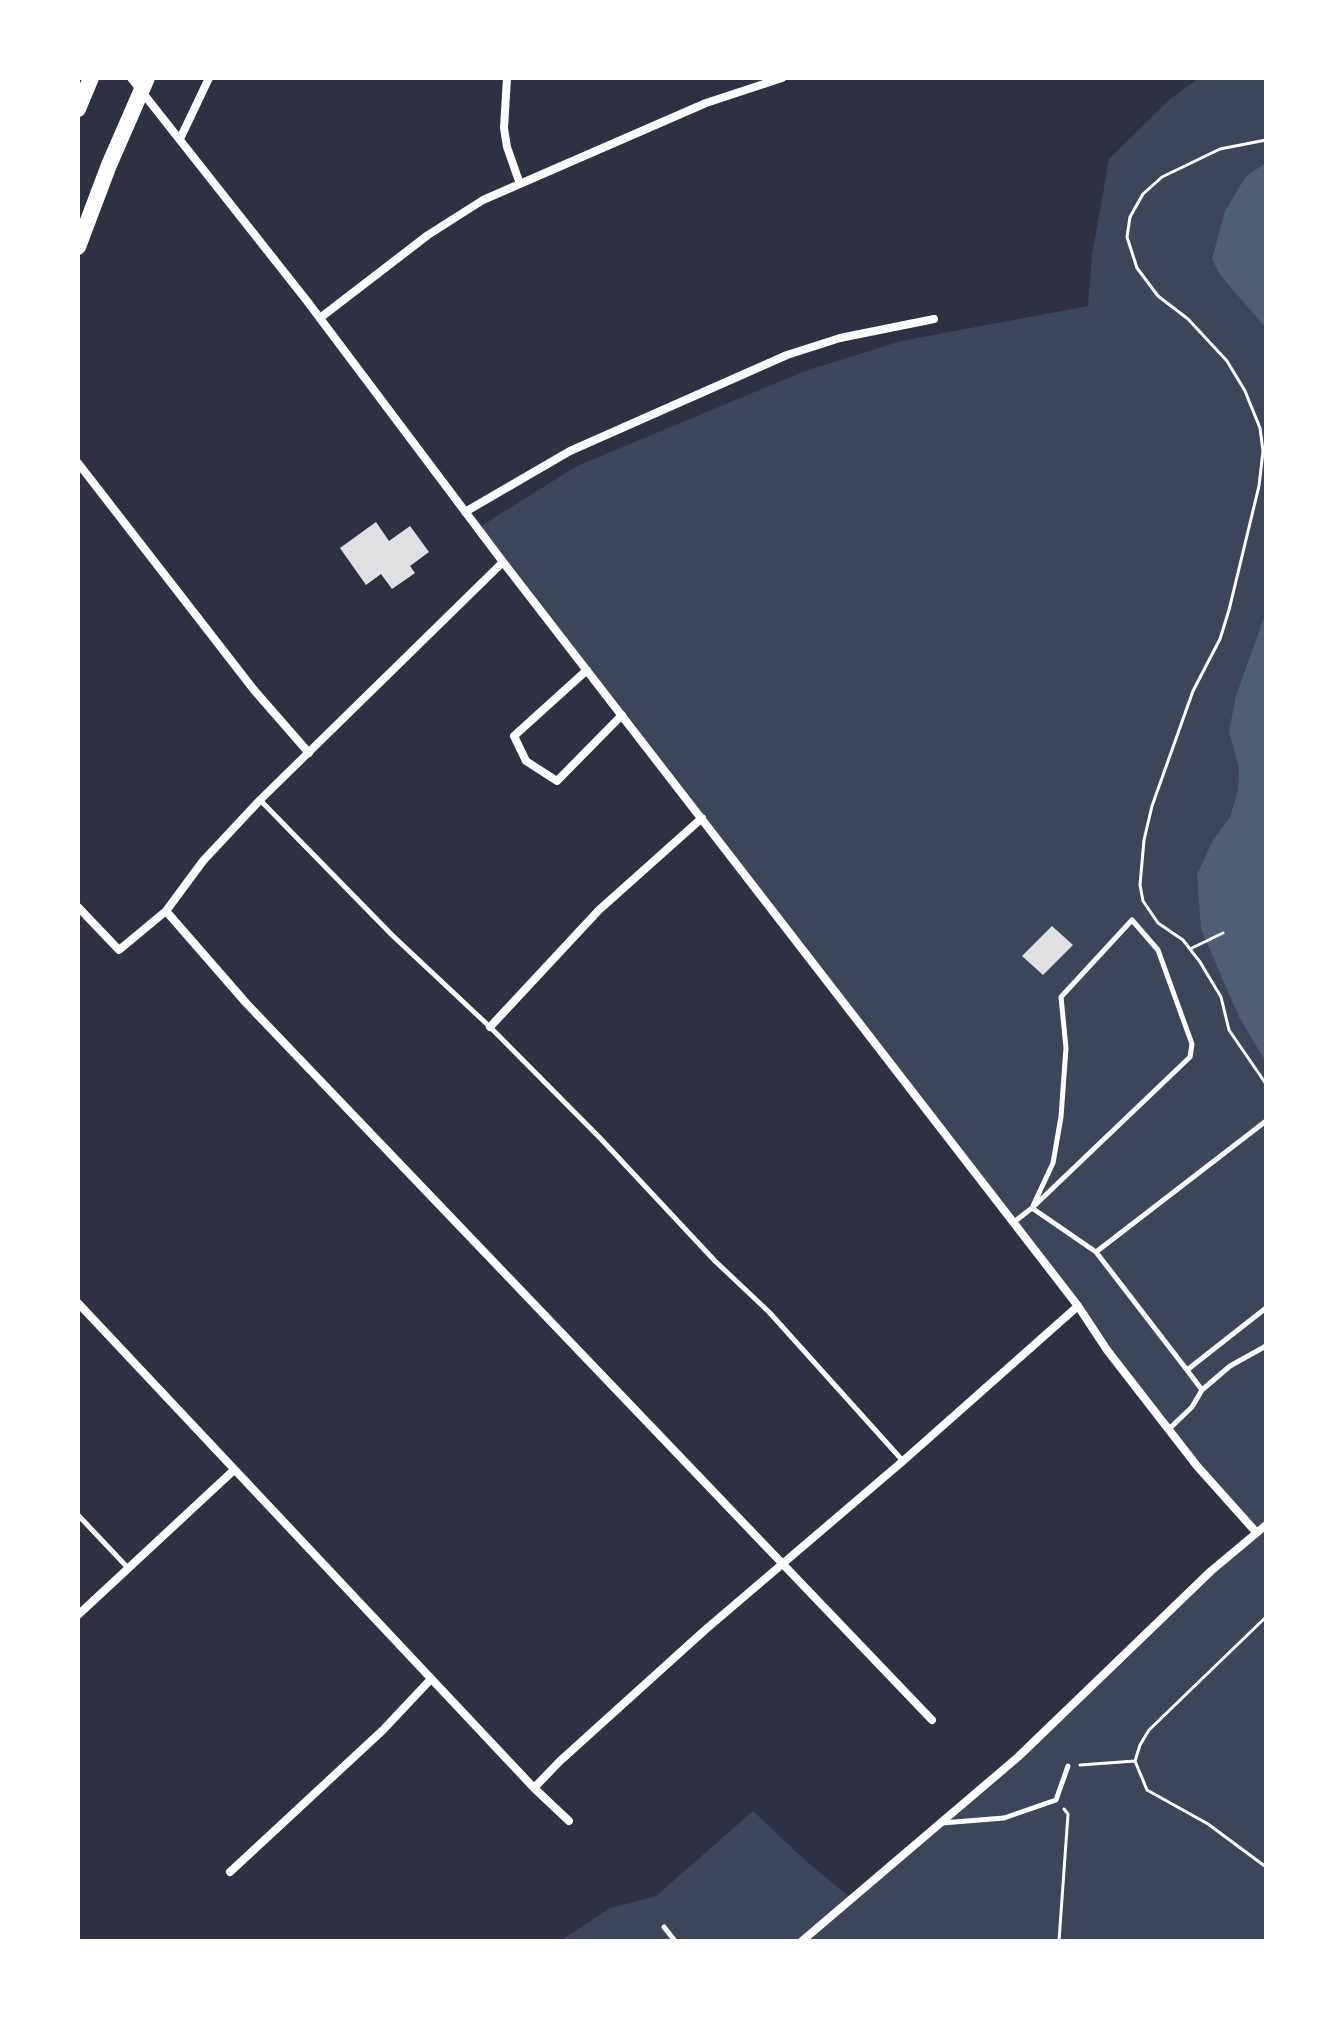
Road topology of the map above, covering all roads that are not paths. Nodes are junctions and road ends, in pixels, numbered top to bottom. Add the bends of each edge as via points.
1 (91, 78) edge
2 (209, 78) edge
3 (507, 78) edge
4 (782, 78) edge
5 (140, 82) edge
6 (78, 109) edge
7 (180, 139) junction
8 (520, 184) junction
9 (78, 247) edge
10 (320, 318) junction
11 (934, 319) dead end
12 (78, 463) edge
13 (465, 512) junction
14 (503, 562) junction
15 (587, 670) junction
16 (622, 715) junction
17 (309, 753) junction
18 (260, 800) junction
19 (702, 818) junction
20 (78, 907) edge
21 (166, 911) junction
22 (490, 1027) junction
23 (1266, 1121) edge
24 (1032, 1208) junction
25 (1013, 1223) junction
26 (1096, 1252) junction
27 (78, 1303) edge
28 (1078, 1306) junction
29 (1266, 1308) edge
30 (1266, 1346) edge
31 (1187, 1370) junction
32 (1202, 1390) junction
33 (1169, 1429) junction
34 (903, 1461) junction
35 (234, 1470) junction
36 (78, 1515) edge
37 (1266, 1525) edge
38 (1256, 1532) junction
39 (784, 1564) junction
40 (129, 1569) junction
41 (78, 1615) edge
42 (431, 1679) junction
43 (932, 1720) dead end
44 (1068, 1766) road end
45 (534, 1788) junction
46 (569, 1821) dead end
47 (941, 1824) junction
48 (230, 1872) dead end
49 (664, 1927) dead end
50 (675, 1941) edge
51 (802, 1941) edge

1 - 6 main road
2 - 7 street
3 - 8 street via 504,128
4 - 8 street via 706,103
5 - 7 street
5 - 9 main road
7 - 10 street
8 - 10 street via 446,222
10 - 13 street
11 - 13 street via 787,355 570,451
12 - 17 street
13 - 14 street
14 - 15 street
14 - 17 street
15 - 16 street
15 - 16 street via 514,736 526,761 557,781
16 - 19 street
17 - 18 street
18 - 21 street via 203,861
18 - 22 lane
19 - 22 street via 599,910
19 - 25 street
20 - 21 street via 119,950
21 - 39 street via 299,1059
22 - 34 lane via 769,1312
23 - 26 lane
24 - 24 lane via 1190,1057 1192,1044 1158,950 1132,920 1061,997 1066,1048 1061,1117 1053,1163
24 - 25 lane
24 - 26 lane
25 - 28 street
26 - 31 lane
27 - 35 street
28 - 33 street
28 - 34 street
29 - 31 lane
30 - 32 lane
31 - 32 lane
32 - 33 lane
33 - 38 street
34 - 39 street
35 - 40 street
35 - 42 street
36 - 40 lane
37 - 38 street
38 - 47 street
39 - 43 street
39 - 45 street
40 - 41 street
42 - 45 street
42 - 48 street
44 - 47 lane via 1056,1800 1004,1818
45 - 46 street
47 - 51 street
49 - 50 lane

